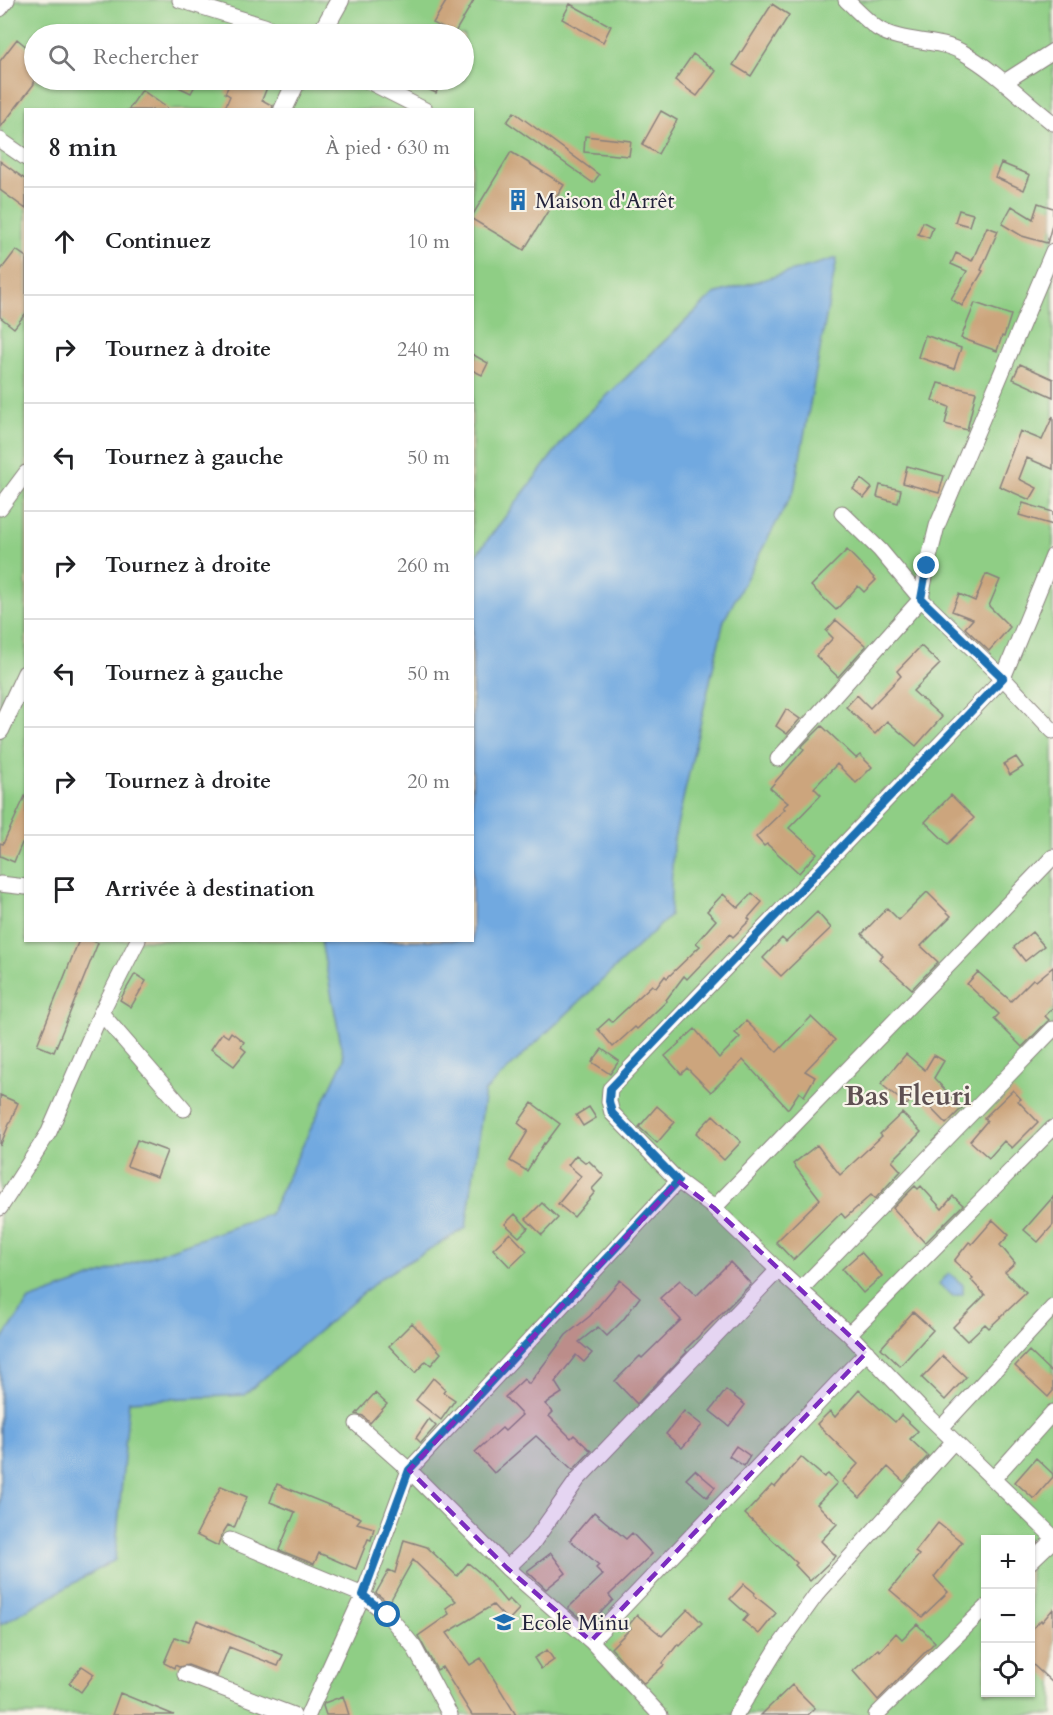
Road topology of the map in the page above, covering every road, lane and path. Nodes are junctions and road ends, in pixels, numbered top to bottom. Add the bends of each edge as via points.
1 (7, 0) edge
2 (180, 0) edge
3 (340, 0) edge
4 (846, 0) edge
5 (0, 9) edge
6 (258, 24) edge
7 (327, 24) edge
8 (1053, 51) edge
9 (1006, 81) junction
10 (292, 90) edge
11 (386, 90) edge
12 (284, 108) edge
13 (421, 108) edge
14 (1053, 123) edge
15 (0, 140) edge
16 (24, 157) edge
17 (1053, 251) edge
18 (24, 476) edge
19 (0, 508) edge
20 (842, 513) dead end
21 (1053, 556) edge
22 (921, 599) junction
23 (24, 678) edge
24 (1003, 678) junction
25 (0, 730) edge
26 (1053, 731) edge
27 (778, 759) dead end
28 (1053, 857) edge
29 (0, 885) edge
30 (24, 887) edge
31 (137, 942) edge
32 (101, 1013) junction
33 (1053, 1029) edge
34 (184, 1109) dead end
35 (1053, 1128) edge
36 (678, 1181) junction
37 (0, 1208) edge
38 (714, 1208) junction
39 (778, 1270) junction
40 (800, 1290) junction
41 (1053, 1307) edge
42 (849, 1334) junction
43 (867, 1352) junction
44 (1053, 1412) edge
45 (357, 1424) dead end
46 (941, 1428) junction
47 (954, 1442) junction
48 (409, 1470) junction
49 (993, 1479) junction
50 (1053, 1538) edge
51 (230, 1540) dead end
52 (1035, 1557) edge
53 (507, 1568) junction
54 (363, 1595) junction
55 (981, 1611) edge
56 (591, 1641) junction
57 (185, 1674) dead end
58 (293, 1715) edge
59 (308, 1715) edge
60 (450, 1715) edge
61 (660, 1715) edge
62 (736, 1715) edge
63 (876, 1715) edge

1 - 5 street
2 - 6 street
3 - 7 street
4 - 9 street via 878,28 959,50
8 - 9 street
9 - 14 street
10 - 12 street
11 - 13 street
15 - 16 street
17 - 22 street via 937,526
18 - 19 street
20 - 22 street
21 - 24 street
22 - 24 street
22 - 27 street
23 - 25 street
24 - 26 street
24 - 36 street via 610,1089 612,1113
28 - 38 street
29 - 30 street
31 - 32 street
32 - 34 street
32 - 37 street via 49,1132
33 - 40 street
35 - 42 street
36 - 38 street
36 - 48 street
38 - 39 street
39 - 40 street
39 - 53 street via 578,1479 532,1544
40 - 42 street
41 - 46 street
42 - 43 street
43 - 46 street
43 - 56 street
44 - 49 street
45 - 48 street
46 - 47 street
47 - 49 street
47 - 62 street via 816,1595
48 - 53 street
48 - 54 street
49 - 50 street
50 - 52 street
51 - 54 street
53 - 56 street
54 - 59 street
54 - 60 street via 388,1615 414,1647
55 - 63 street
56 - 61 street
57 - 58 street

